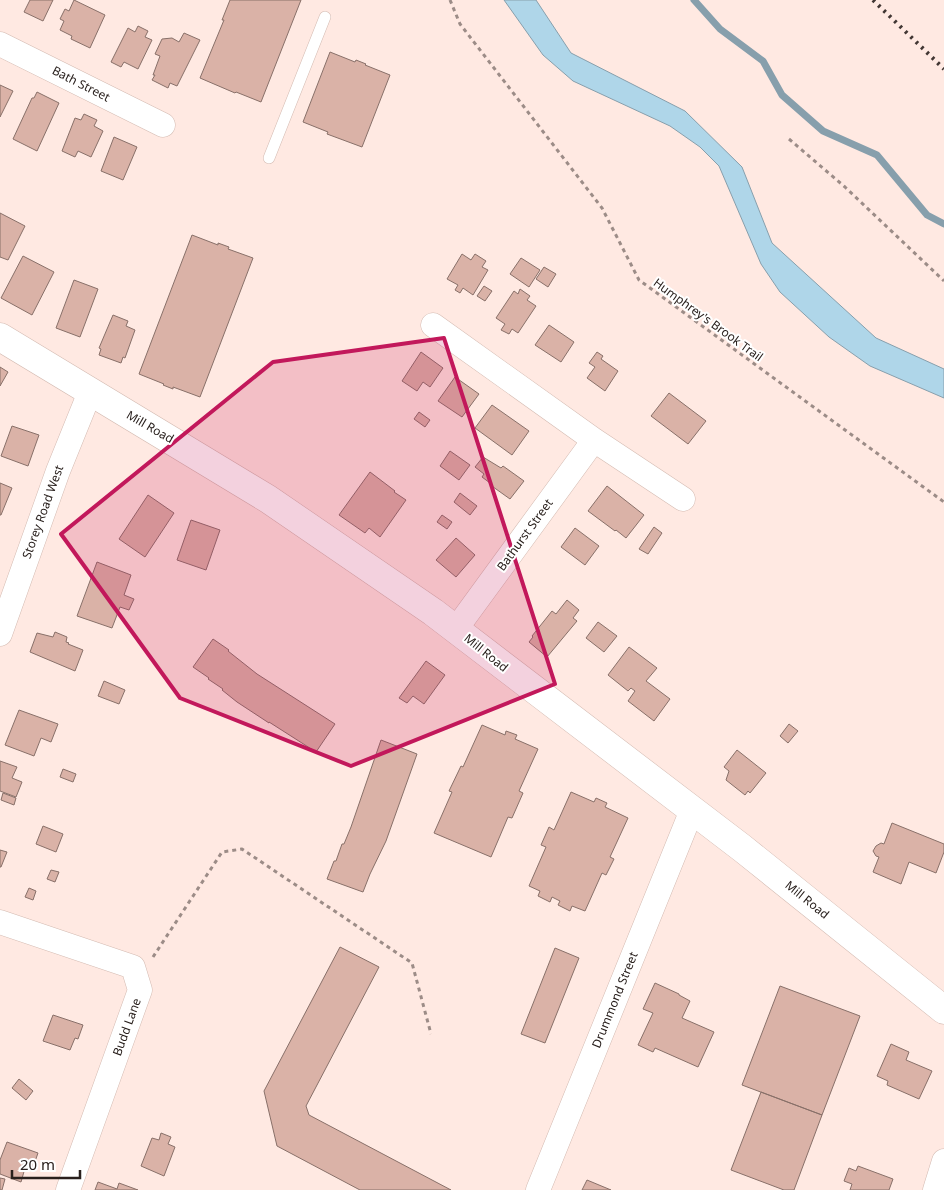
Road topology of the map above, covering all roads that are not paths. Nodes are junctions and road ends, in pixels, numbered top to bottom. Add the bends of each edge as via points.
1 (325, 17) dead end
2 (0, 44) edge
3 (163, 125) dead end
4 (269, 158) dead end
5 (434, 325) dead end
6 (0, 337) edge
7 (90, 392) junction
8 (594, 440) junction
9 (683, 499) dead end
10 (456, 629) junction
11 (0, 634) edge
12 (692, 810) junction
13 (0, 922) edge
14 (944, 1010) edge
15 (944, 1161) edge
16 (68, 1190) edge
17 (538, 1190) edge
18 (935, 1190) edge

1 - 4 lane
2 - 3 street, Bath Street
5 - 8 street
6 - 7 street, Mill Road
7 - 10 street, Mill Road via 268,498
7 - 11 street, Storey Road West
8 - 9 street
8 - 10 street, Bathurst Street
10 - 12 street, Mill Road
12 - 14 street, Mill Road
12 - 17 street, Drummond Street
13 - 16 street, Budd Lane via 133,966 140,990
15 - 18 street

